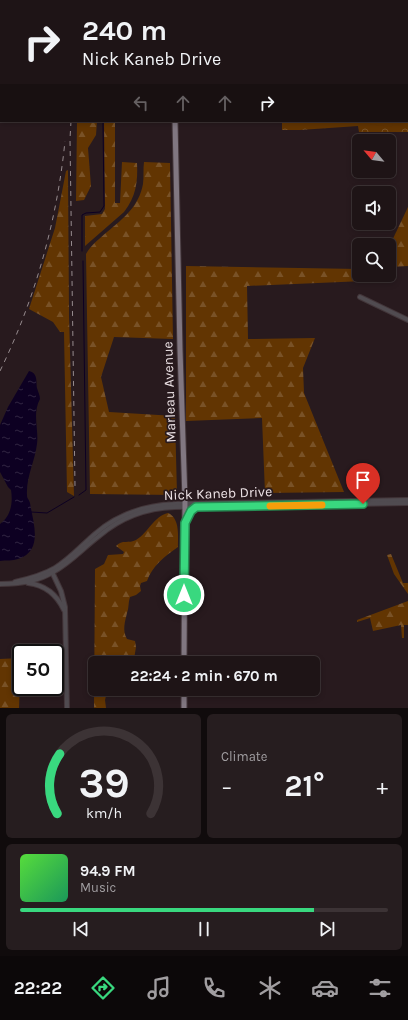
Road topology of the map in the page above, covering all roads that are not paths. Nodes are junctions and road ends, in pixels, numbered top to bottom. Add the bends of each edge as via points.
1 (174, 122) edge
2 (360, 297) dead end
3 (408, 320) edge
4 (408, 500) edge
5 (408, 503) edge
6 (185, 506) junction
7 (196, 507) junction
8 (185, 523) junction
9 (52, 572) junction
10 (1, 584) edge
11 (20, 584) junction
12 (66, 618) junction
13 (184, 656) edge
14 (184, 696) edge
15 (67, 708) edge
16 (184, 708) edge

1 - 6 main road, Marleau Avenue
2 - 3 street
4 - 6 street, Nick Kaneb Drive
5 - 7 street, Nick Kaneb Drive
6 - 7 street, Nick Kaneb Drive
6 - 8 main road, Marleau Avenue
6 - 9 street, Nick Kaneb Drive via 154,509 121,520 68,563
7 - 8 main road
8 - 13 main road, Marleau Avenue
9 - 10 street, Nick Kaneb Drive
9 - 11 street, Nick Kaneb Drive
9 - 12 street via 64,600
10 - 11 street, Nick Kaneb Drive
11 - 12 street via 40,585 51,592 61,603
12 - 15 street
14 - 16 main road

